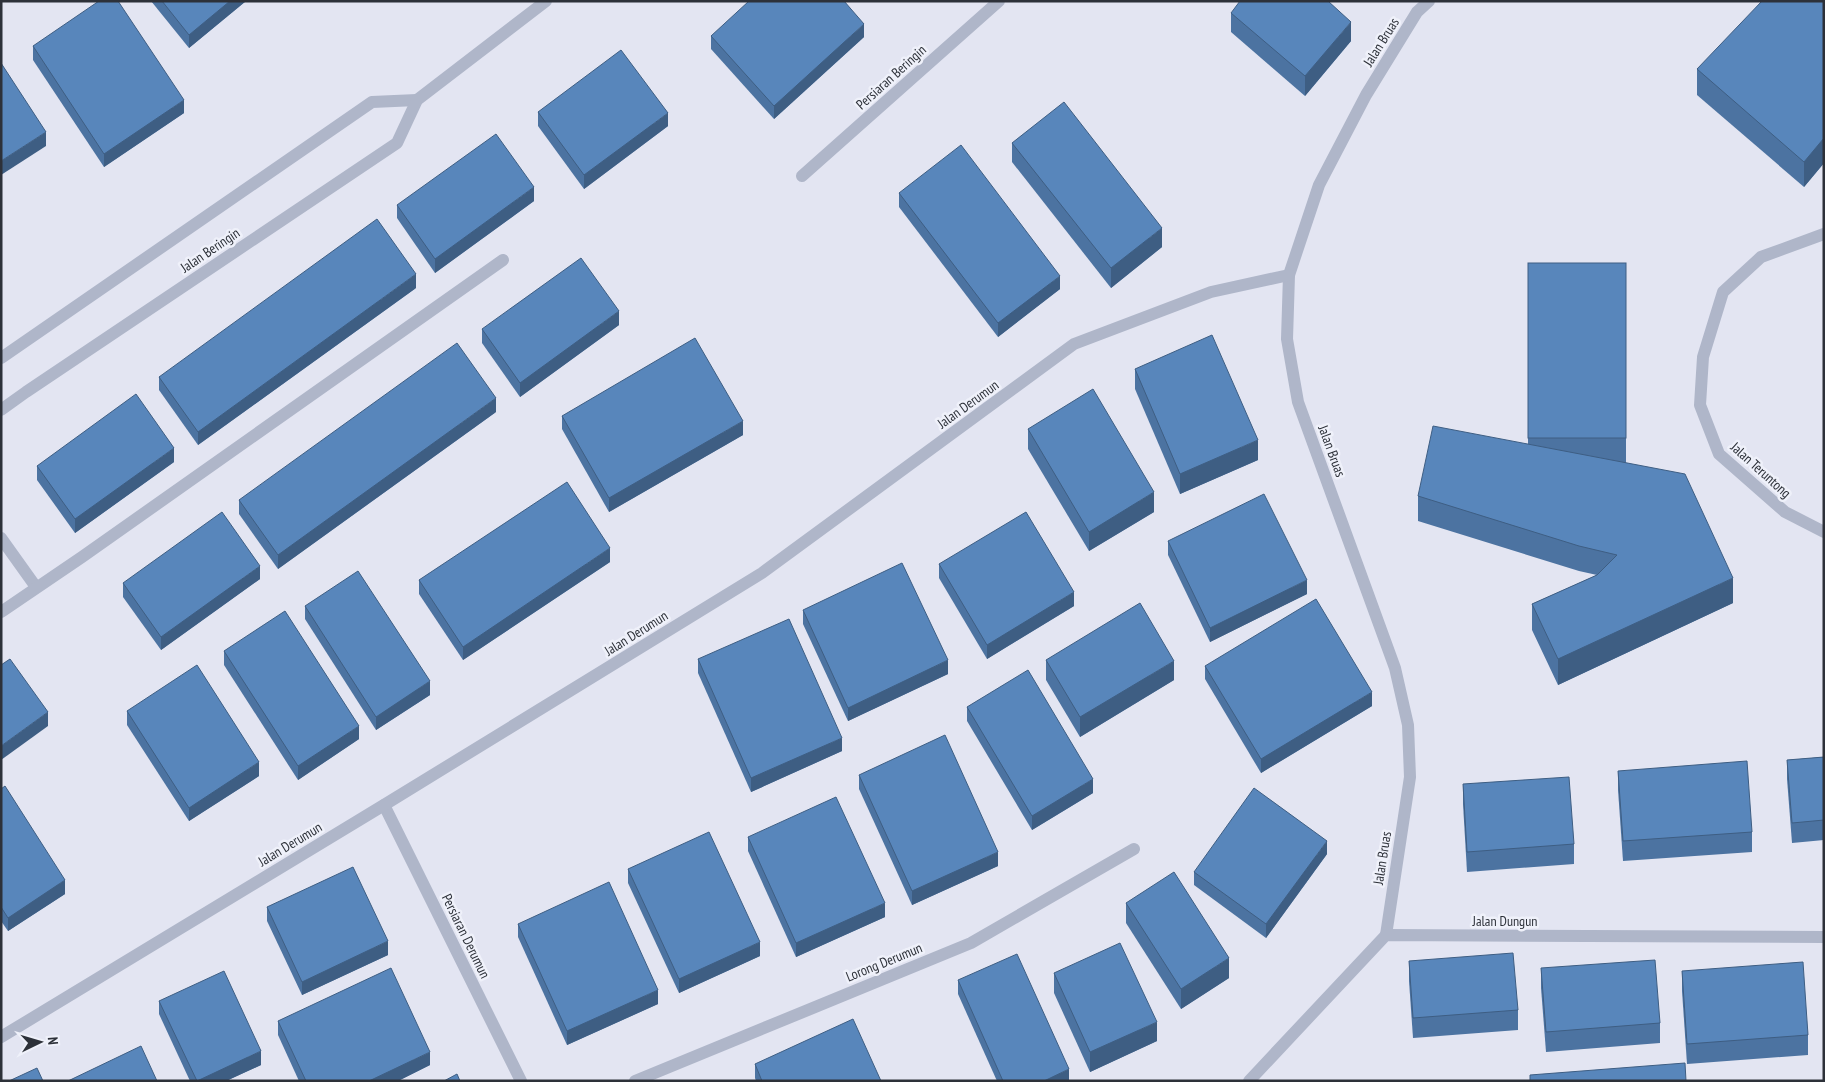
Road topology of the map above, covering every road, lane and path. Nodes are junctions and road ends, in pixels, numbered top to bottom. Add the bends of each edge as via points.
1 (546, 1) edge
2 (1000, 1) edge
3 (1428, 1) edge
4 (417, 100) junction
5 (802, 176) dead end
6 (1824, 234) edge
7 (503, 260) dead end
8 (1289, 275) junction
9 (1, 358) edge
10 (1, 410) edge
11 (1824, 532) edge
12 (1, 538) edge
13 (36, 587) junction
14 (1, 612) edge
15 (384, 805) junction
16 (1134, 849) dead end
17 (1386, 935) junction
18 (1824, 937) edge
19 (1, 1037) edge
20 (521, 1081) edge
21 (634, 1081) edge
22 (1249, 1081) edge

1 - 4 street, Jalan Beringin
2 - 5 street, Persiaran Beringin
3 - 8 street, Jalan Bruas via 1417,12 1366,95 1318,185
4 - 9 street via 372,102
4 - 10 street, Jalan Beringin via 398,143
6 - 11 street, Jalan Teruntong via 1760,257 1723,292 1703,357 1700,406 1719,454 1785,512
7 - 13 street
8 - 15 street, Jalan Derumun via 1211,292 1074,344 762,573
8 - 17 street, Jalan Bruas via 1287,339 1298,402 1395,668 1408,725 1410,777
12 - 13 street
13 - 14 street
15 - 19 street, Jalan Derumun
15 - 20 street, Persiaran Derumun
16 - 21 street, Lorong Derumun via 971,943
17 - 18 street, Jalan Dungun
17 - 22 street

